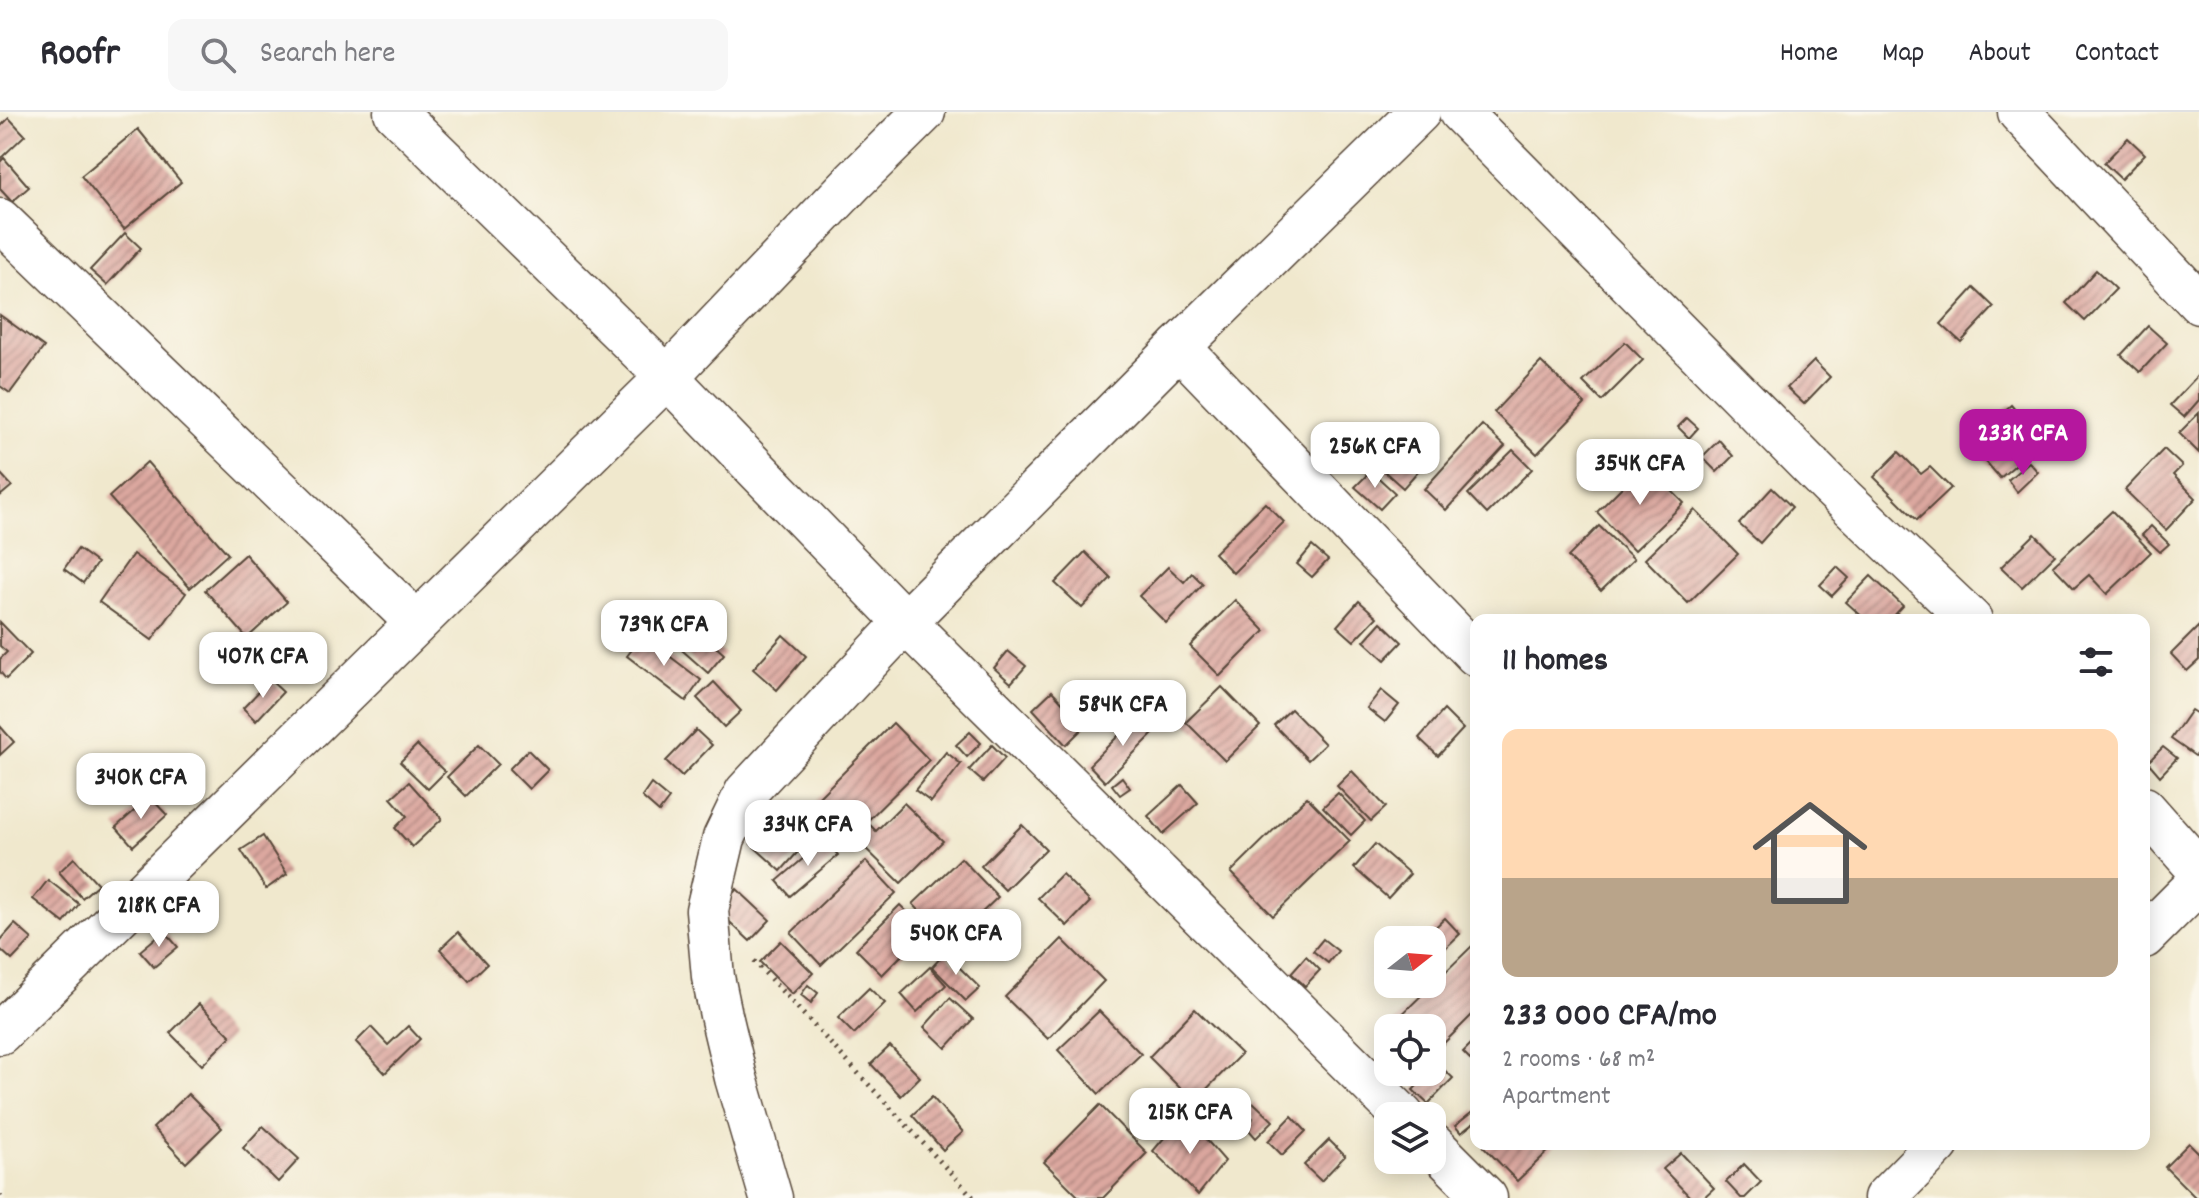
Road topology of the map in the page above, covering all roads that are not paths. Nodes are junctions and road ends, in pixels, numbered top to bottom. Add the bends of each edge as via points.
1 (395, 112) edge
2 (924, 112) edge
3 (1419, 112) edge
4 (1460, 112) edge
5 (2019, 112) edge
6 (0, 220) edge
7 (2199, 303) edge
8 (1179, 347) junction
9 (667, 377) junction
10 (1965, 614) edge
11 (416, 622) junction
12 (905, 622) junction
13 (1470, 649) edge
14 (2150, 815) edge
15 (2199, 870) edge
16 (2199, 882) edge
17 (2150, 931) edge
18 (0, 1033) edge
19 (1389, 1102) edge
20 (1932, 1150) edge
21 (1446, 1158) edge
22 (771, 1198) edge
23 (1486, 1198) edge
24 (1885, 1198) edge

1 - 9 street
2 - 9 street
3 - 8 street
4 - 10 street via 1808,464
5 - 7 street
6 - 11 street
8 - 12 street
8 - 13 street
9 - 11 street
9 - 12 street
11 - 18 street
12 - 19 street
12 - 22 street via 746,792 724,838 707,910 713,977
14 - 15 street
16 - 17 street
20 - 24 street
21 - 23 street

